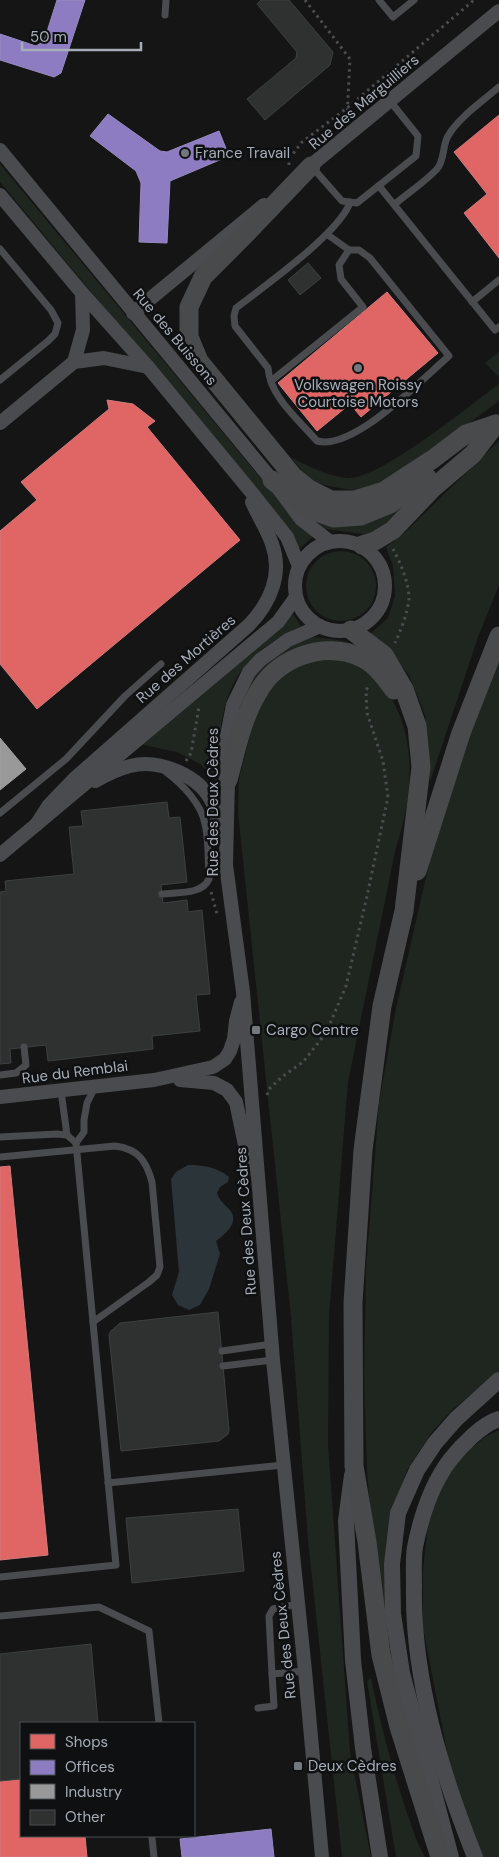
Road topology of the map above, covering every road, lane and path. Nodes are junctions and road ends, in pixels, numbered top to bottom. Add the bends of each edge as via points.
1 (166, 0) edge
2 (305, 0) edge
3 (379, 0) edge
4 (414, 0) edge
5 (499, 11) edge
6 (165, 15) dead end
7 (499, 88) edge
8 (390, 101) junction
9 (347, 120) dead end
10 (0, 150) edge
11 (311, 166) junction
12 (379, 186) junction
13 (0, 195) edge
14 (350, 202) junction
15 (395, 204) junction
16 (328, 235) junction
17 (0, 248) edge
18 (348, 250) junction
19 (499, 280) edge
20 (82, 293) junction
21 (472, 302) junction
22 (133, 312) junction
23 (499, 327) edge
24 (74, 362) junction
25 (148, 367) junction
26 (0, 380) edge
27 (271, 381) junction
28 (0, 423) edge
29 (497, 423) edge
30 (272, 480) junction
31 (246, 486) junction
32 (329, 541) junction
33 (362, 546) junction
34 (299, 566) junction
35 (296, 597) junction
36 (320, 626) junction
37 (351, 630) junction
38 (499, 636) edge
39 (161, 664) dead end
40 (417, 726) junction
41 (158, 766) junction
42 (228, 780) junction
43 (83, 787) junction
44 (0, 813) edge
45 (36, 825) junction
46 (0, 856) edge
47 (226, 865) junction
48 (206, 885) junction
49 (162, 894) dead end
50 (404, 910) junction
51 (219, 919) dead end
52 (244, 992) junction
53 (24, 1047) dead end
54 (0, 1075) edge
55 (154, 1080) junction
56 (95, 1087) junction
57 (61, 1091) junction
58 (0, 1097) edge
59 (67, 1136) junction
60 (0, 1137) edge
61 (77, 1146) junction
62 (0, 1157) edge
63 (259, 1188) junction
64 (93, 1322) junction
65 (272, 1344) junction
66 (222, 1351) dead end
67 (273, 1360) junction
68 (223, 1366) dead end
69 (499, 1380) edge
70 (499, 1420) edge
71 (283, 1465) junction
72 (354, 1466) junction
73 (108, 1483) junction
74 (0, 1577) edge
75 (298, 1604) junction
76 (0, 1616) edge
77 (305, 1671) junction
78 (272, 1674) junction
79 (258, 1708) dead end
80 (159, 1722) edge
81 (152, 1838) dead end
82 (154, 1857) edge
83 (322, 1857) edge
84 (380, 1857) edge
85 (440, 1857) edge
86 (451, 1857) edge
87 (475, 1857) edge

1 - 6 lane
2 - 9 path via 350,59
3 - 4 lane via 393,17
5 - 8 street, Rue des Marguilliers
7 - 15 lane via 448,136 437,169
8 - 11 street, Rue des Marguilliers
8 - 12 lane via 418,136 416,156
10 - 22 street, Rue des Buissons
11 - 14 lane via 342,201
11 - 22 street, Rue des Marguilliers
11 - 29 main road via 203,277 190,307 189,338 199,361 292,476 331,500 354,500 384,491 433,460 466,434
12 - 14 lane via 357,203
12 - 15 lane
13 - 20 street
14 - 16 lane via 348,210
15 - 21 lane
16 - 18 lane
16 - 27 lane via 236,308 235,326 268,368
17 - 26 lane via 58,323 55,334 48,341
18 - 27 lane via 339,265 341,279 363,307
18 - 27 lane via 359,250 370,258 448,356 375,421 326,443 317,441 276,394
19 - 21 lane
20 - 24 street via 83,330
20 - 25 street
21 - 23 lane via 495,330
22 - 30 street, Rue des Buissons
24 - 25 street via 104,358
24 - 28 street
25 - 31 street
29 - 30 main road via 390,504 361,516 334,518 309,510
29 - 33 main road via 473,454 433,488 393,530
30 - 32 street, Rue des Buissons via 301,519
31 - 34 street via 287,538
31 - 45 street, Rue des Mortières via 276,559 273,586 260,614 74,779 49,805
32 - 33 street via 346,541
32 - 34 street via 307,555
33 - 37 street via 381,565 386,591 374,616
34 - 35 street
35 - 36 street via 301,609
35 - 43 street, Rue des Mortières via 278,622
36 - 37 street via 335,631
36 - 42 street, Rue des Deux Cèdres via 288,640 249,672 233,704 228,723
37 - 40 main road via 384,655 404,689
38 - 50 main road via 461,734
39 - 44 lane via 125,696 66,758
40 - 42 main road via 396,692 363,658 338,651 312,652 280,668 258,691
40 - 50 main road via 421,767
41 - 43 street via 131,765
41 - 47 street via 180,772 206,793 216,814
41 - 48 lane via 176,779 197,803 205,823 209,879
42 - 47 street, Rue des Deux Cèdres
43 - 45 street, Rue des Mortières
45 - 46 street, Rue des Mortières
47 - 52 street, Rue des Deux Cèdres
48 - 49 lane via 200,889
48 - 51 path via 212,893
50 - 72 main road via 382,1006 363,1150 353,1303
52 - 55 street, Rue du Remblai via 234,1039 225,1059 203,1070
52 - 63 street, Rue des Deux Cèdres
53 - 54 lane via 26,1065 16,1073
55 - 56 street, Rue du Remblai
55 - 63 street, Rue du Remblai via 214,1083 227,1090 236,1102 246,1150
56 - 57 street, Rue du Remblai
56 - 61 lane via 88,1103 84,1132
57 - 58 street, Rue du Remblai
57 - 59 lane
59 - 60 lane
59 - 61 lane
61 - 62 lane
61 - 64 lane
61 - 64 lane via 128,1148 139,1155 148,1168 160,1267 149,1282
63 - 65 street, Rue des Deux Cèdres
64 - 73 lane
65 - 66 lane
65 - 67 street, Rue des Deux Cèdres
67 - 68 lane
67 - 71 street, Rue des Deux Cèdres
69 - 86 street via 456,1419 417,1470 398,1513 392,1564 393,1614 402,1673
70 - 87 street via 474,1434 438,1477 425,1509 415,1548 414,1628 429,1712 457,1814
71 - 73 lane
71 - 75 street, Rue des Deux Cèdres
72 - 84 street via 346,1521 353,1660
72 - 85 main road via 380,1655
73 - 74 lane via 116,1565
75 - 77 street, Rue des Deux Cèdres
75 - 78 lane via 273,1609 269,1616
76 - 80 lane via 99,1607 149,1631
77 - 78 lane
77 - 83 street, Rue des Deux Cèdres
78 - 79 lane via 274,1706
81 - 82 lane

